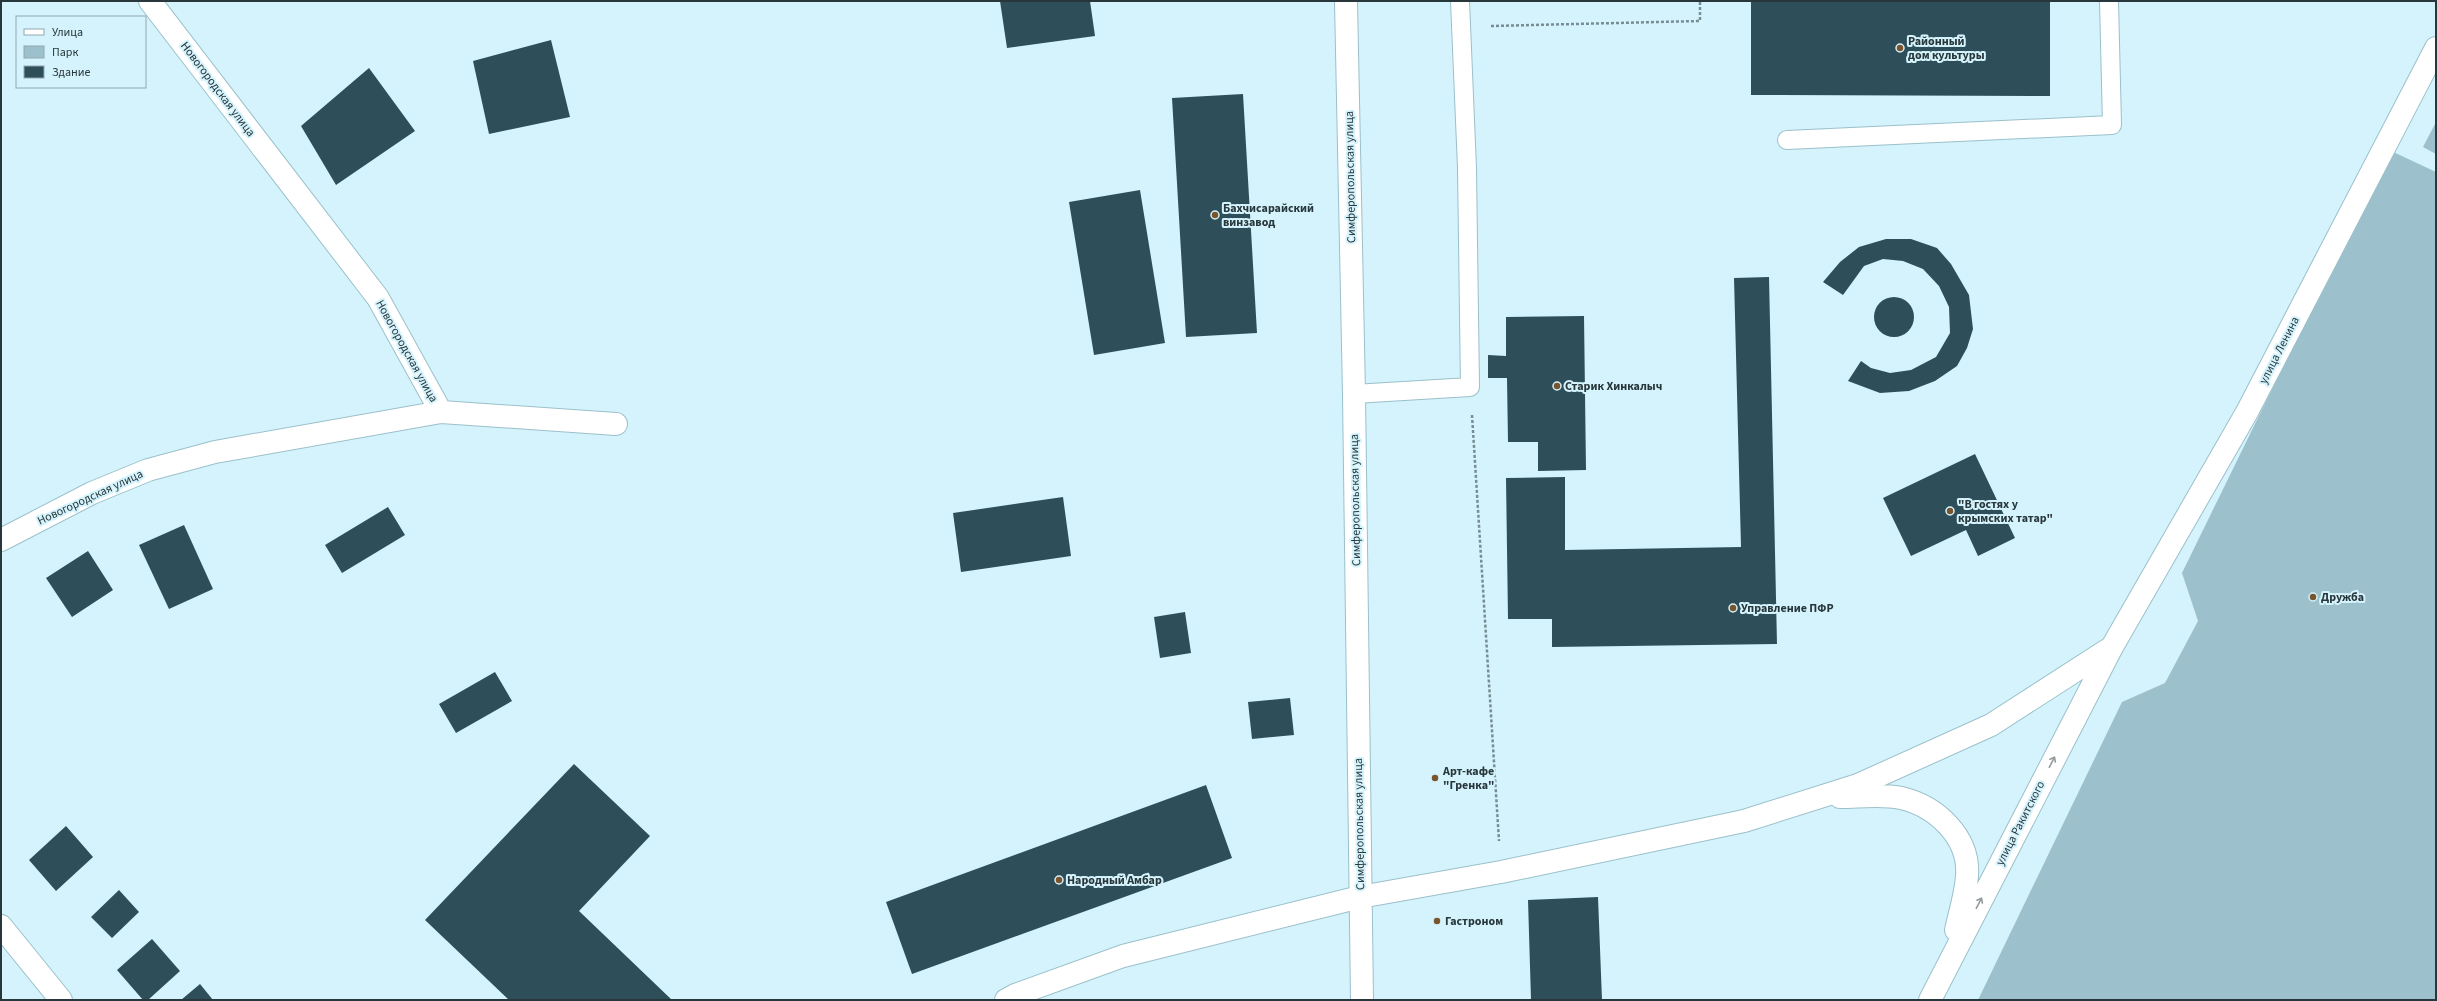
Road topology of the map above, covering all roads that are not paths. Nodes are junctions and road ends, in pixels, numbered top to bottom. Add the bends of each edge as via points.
1 (150, 1) edge
2 (1346, 1) edge
3 (1460, 1) edge
4 (2109, 1) edge
5 (2436, 48) edge
6 (1787, 140) dead end
7 (1354, 394) junction
8 (441, 412) junction
9 (616, 424) dead end
10 (1, 540) edge
11 (2112, 647) junction
12 (1822, 796) junction
13 (1360, 897) junction
14 (1, 926) edge
15 (1951, 956) junction
16 (62, 1000) edge
17 (1006, 1000) edge
18 (1362, 1000) edge
19 (1930, 1000) edge

1 - 8 main road, Новогородская улица via 378,298
2 - 7 main road, Симферопольская улица
3 - 7 lane via 1467,175 1470,387
4 - 6 lane via 2112,125
5 - 11 main road, улица Ленина via 2247,412
7 - 13 main road, Симферопольская улица
8 - 9 main road
8 - 10 main road, Новогородская улица via 215,452 148,470 92,493
11 - 12 main road via 1991,725 1858,785
15 -> 11 main road, улица Ракитского
12 - 13 main road via 1744,821 1500,872
12 - 15 main road via 1901,798 1927,808 1954,830 1964,850 1968,875
13 - 17 main road via 1123,956
13 - 18 main road, Симферопольская улица
14 - 16 main road
15 - 19 main road, улица Ракитского

